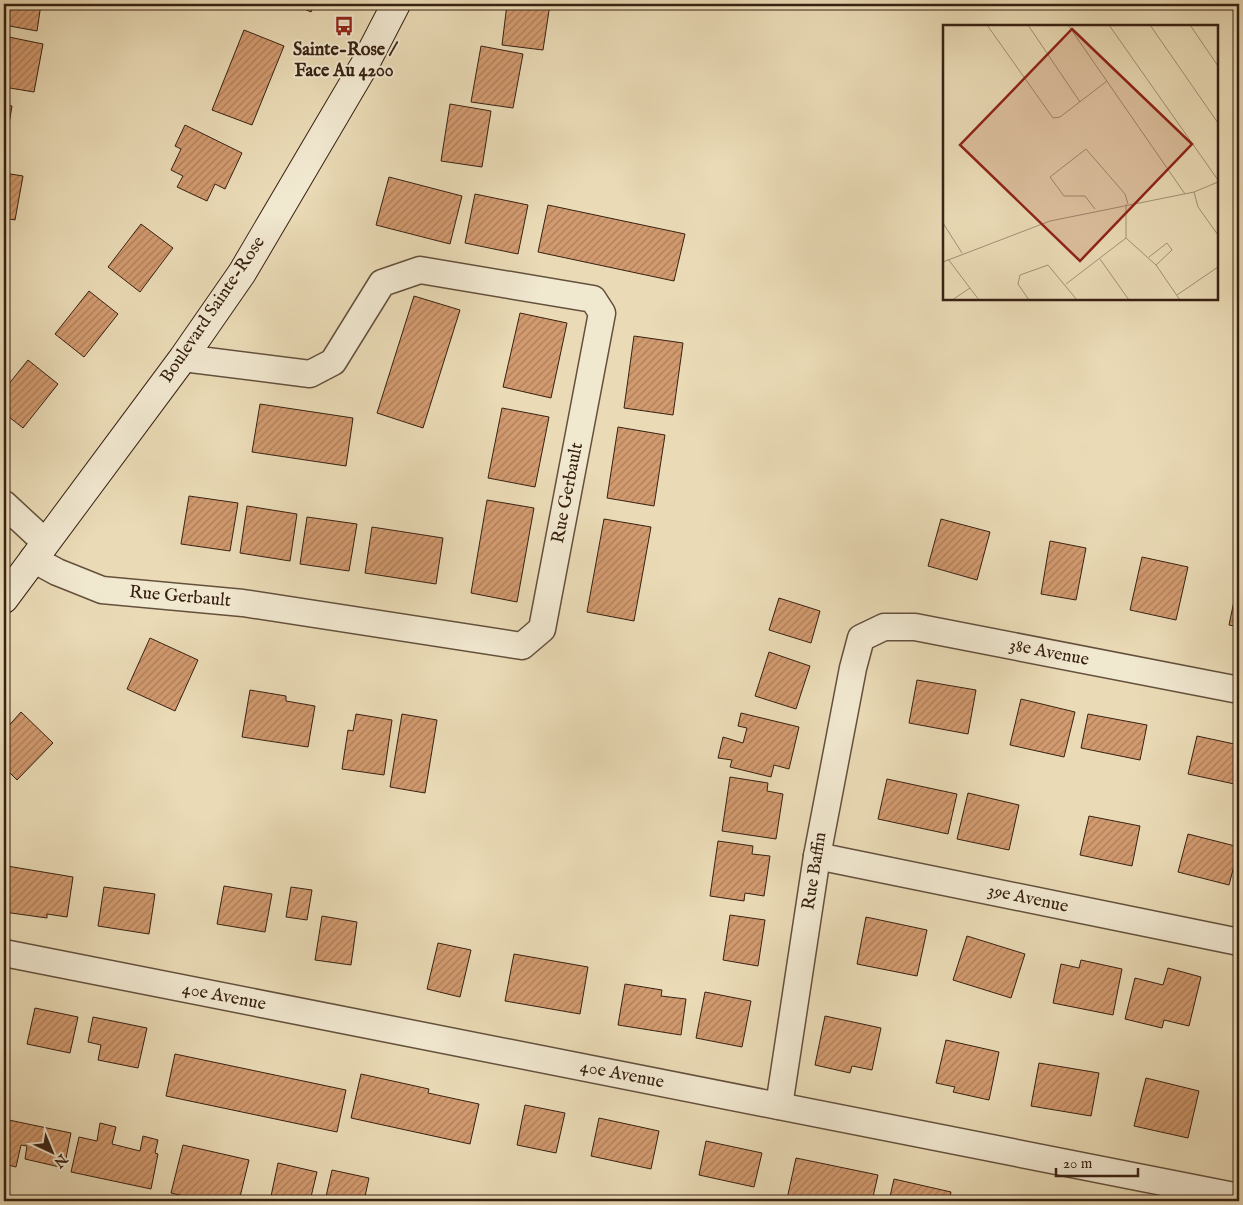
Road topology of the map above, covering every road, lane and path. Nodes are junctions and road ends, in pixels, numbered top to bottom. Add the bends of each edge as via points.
1 (396, 4) edge
2 (182, 358) junction
3 (4, 504) edge
4 (39, 550) junction
5 (4, 599) edge
6 (861, 638) joint
7 (1239, 690) edge
8 (817, 856) junction
9 (1239, 942) edge
10 (4, 953) edge
11 (779, 1106) junction
12 (1239, 1198) edge

1 - 2 street, Boulevard Sainte-Rose via 365,64 242,274
2 - 4 street, Boulevard Sainte-Rose
2 - 4 street, Rue Gerbault via 310,374 333,362 382,283 420,270 593,298 602,313 542,629 522,646 243,603 102,590 57,572
3 - 4 street, Rue Gerbault
4 - 5 street, Boulevard Sainte-Rose
6 - 7 street, 38e Avenue via 884,627 915,627
6 - 8 street, Rue Baffin
8 - 9 street, 39e Avenue
8 - 11 street, Rue Baffin
10 - 11 street, 40e Avenue
11 - 12 street, 40e Avenue

